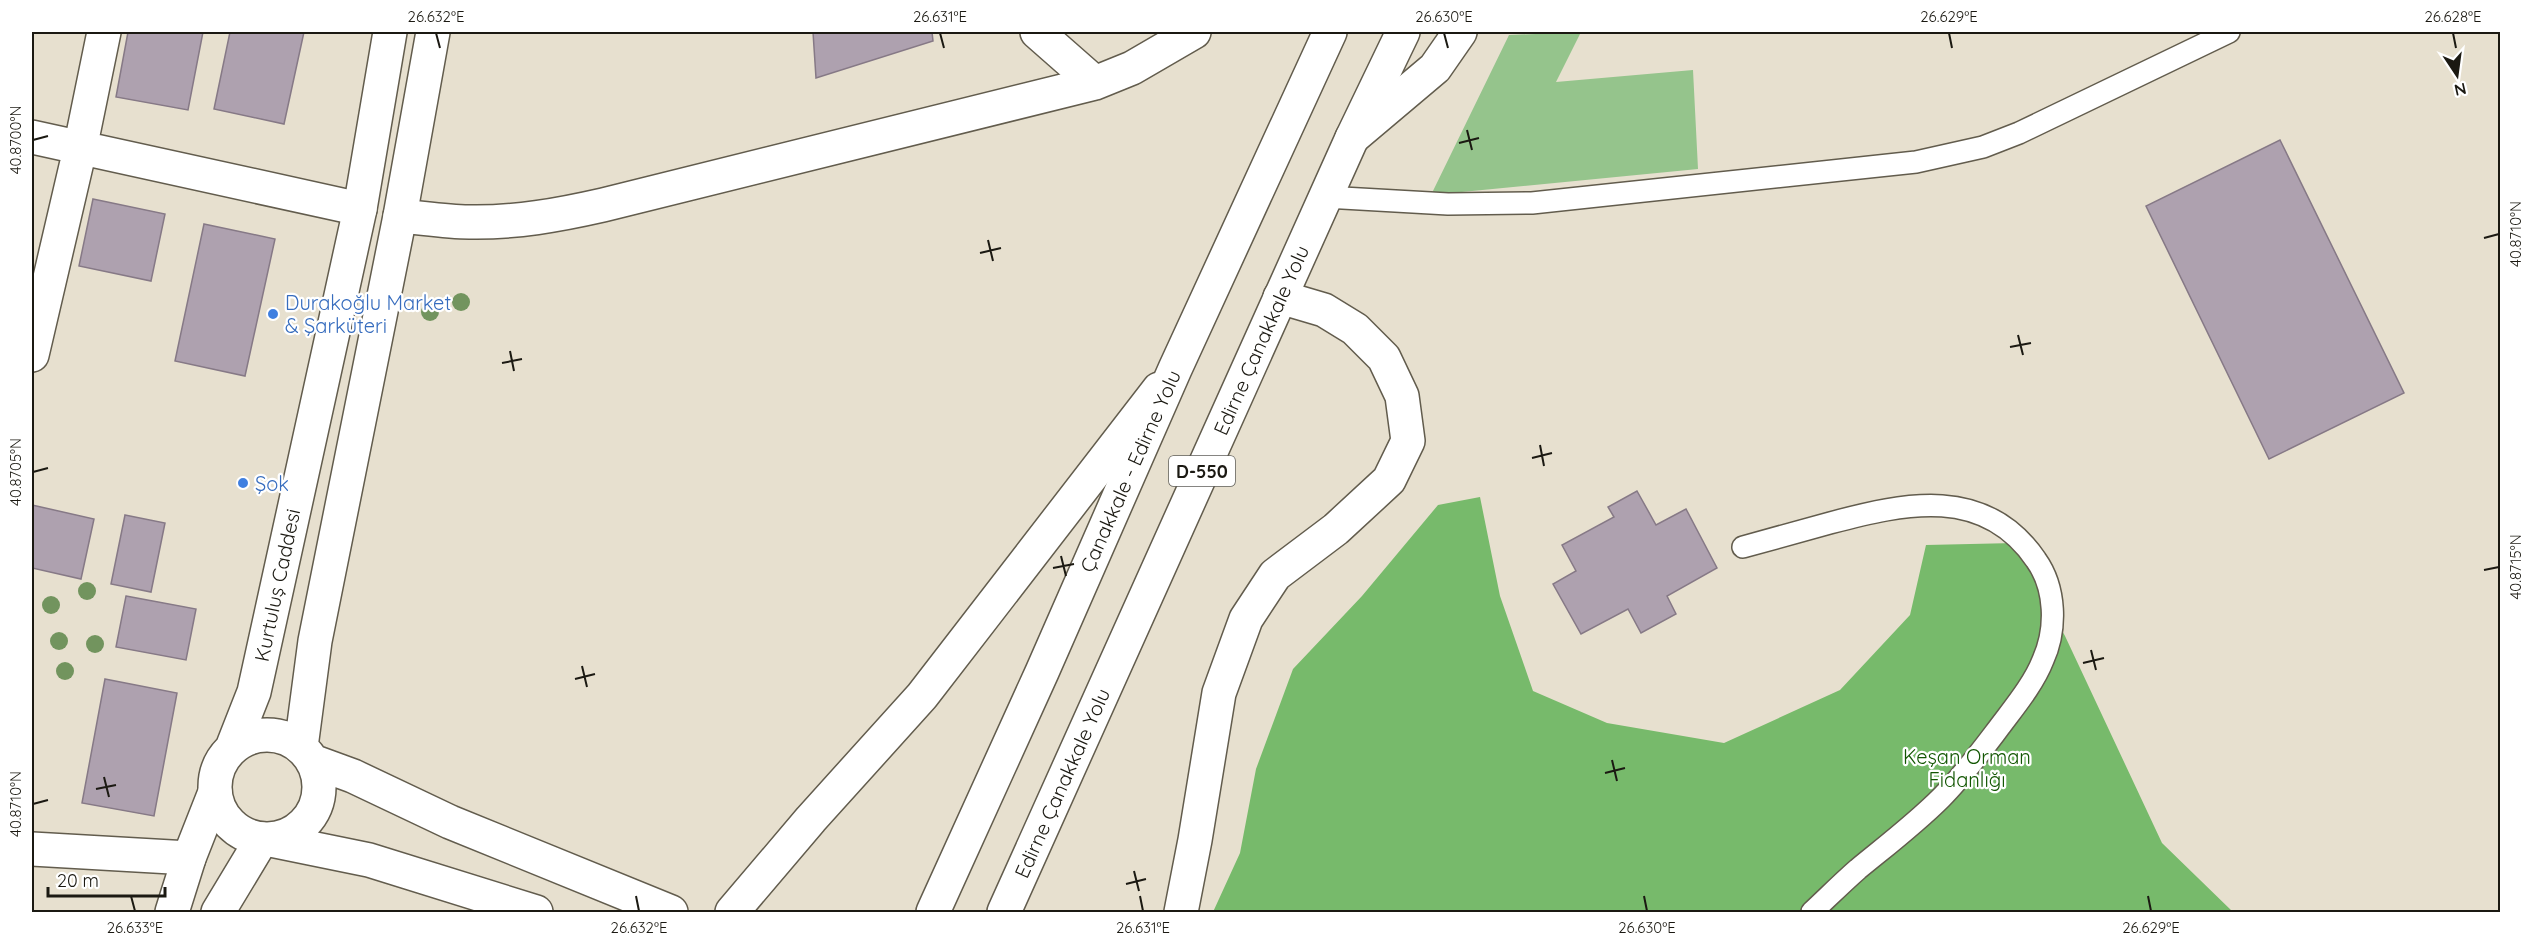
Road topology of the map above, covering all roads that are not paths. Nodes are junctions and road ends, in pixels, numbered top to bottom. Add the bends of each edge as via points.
1 (104, 32) edge
2 (390, 32) edge
3 (433, 32) edge
4 (1037, 32) edge
5 (1194, 32) edge
6 (1330, 32) edge
7 (1403, 32) edge
8 (1460, 32) edge
9 (2229, 32) edge
10 (1095, 83) junction
11 (32, 137) edge
12 (1352, 138) junction
13 (80, 149) junction
14 (1325, 197) junction
15 (360, 209) junction
16 (400, 216) junction
17 (1281, 297) junction
18 (32, 355) edge
19 (1175, 369) junction
20 (1743, 547) dead end
21 (232, 748) junction
22 (307, 754) junction
23 (215, 792) junction
24 (266, 839) junction
25 (32, 849) edge
26 (189, 858) junction
27 (172, 912) edge
28 (218, 912) edge
29 (536, 912) edge
30 (671, 912) edge
31 (732, 912) edge
32 (933, 912) edge
33 (1004, 912) edge
34 (1181, 912) edge
35 (1812, 912) edge

1 - 13 main road
2 - 15 main road, Kurtuluş Caddesi
3 - 16 main road
4 - 10 main road
5 - 10 main road via 1132,68
6 - 19 main road, Çanakkale - Edirne Yolu
7 - 12 main road, Edirne Çanakkale Yolu / D-550
8 - 12 main road via 1436,68
9 - 14 lane via 2019,133 1983,147 1916,162 1532,203 1448,204
10 - 16 main road via 564,214 469,222
11 - 13 main road
12 - 14 main road, Edirne Çanakkale Yolu / D-550
13 - 15 main road
13 - 18 main road
14 - 17 main road, Edirne Çanakkale Yolu / D-550
15 - 16 main road
15 - 21 main road, Kurtuluş Caddesi via 254,692
16 - 22 main road via 315,641
17 - 33 main road, Edirne Çanakkale Yolu / D-550
17 - 34 main road via 1324,310 1355,329 1383,358 1402,396 1408,441 1389,480 1336,530 1275,575 1246,619 1219,693
19 - 31 main road via 922,696
19 - 32 main road, Çanakkale - Edirne Yolu
20 - 35 lane via 1883,510 1934,504 1965,510 2010,530 2041,567 2049,590 2053,614 2050,638 2043,661 2013,710 1942,797
21 - 22 main road via 244,740 266,736 288,740
21 - 23 main road via 216,771
22 - 24 main road via 319,777 314,811 303,826 288,835
22 - 30 main road via 461,826
23 - 24 main road via 224,818 237,831
23 - 26 main road
24 - 28 main road
24 - 29 main road via 369,860
25 - 26 main road
26 - 27 main road

